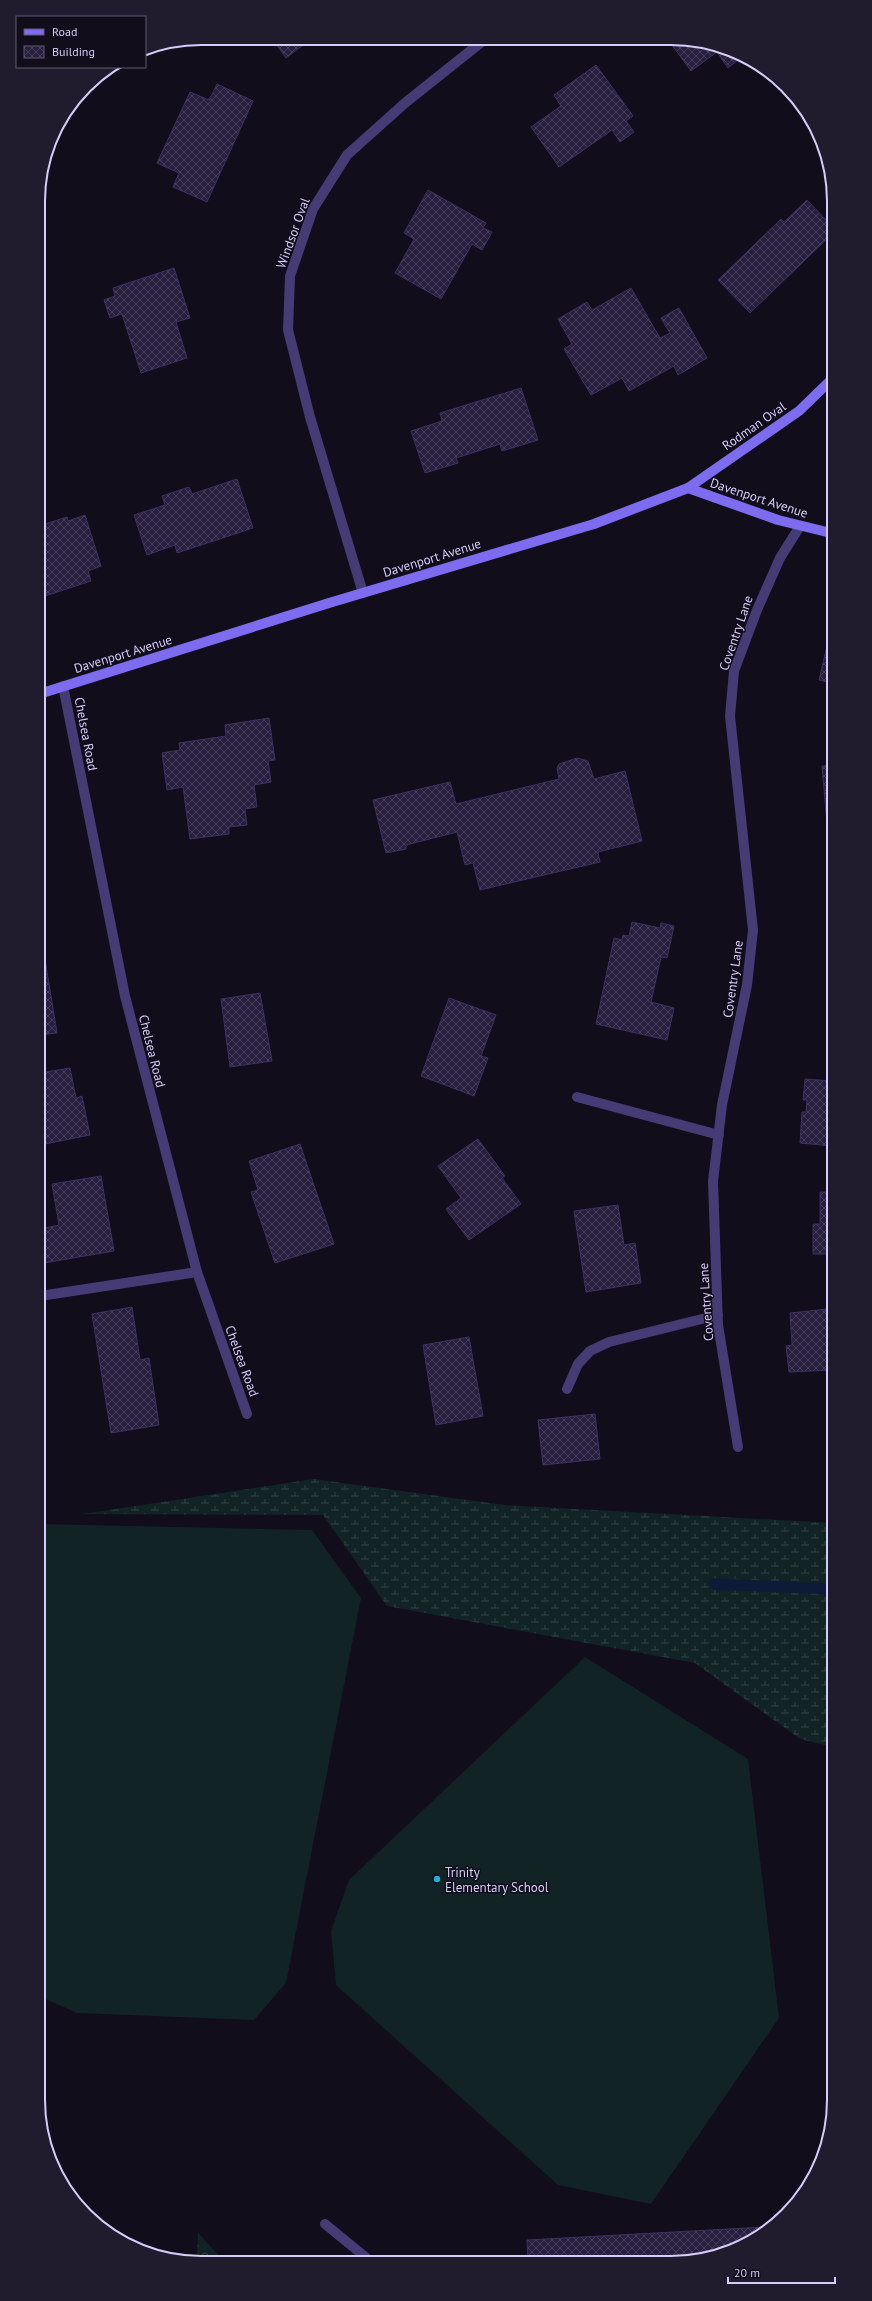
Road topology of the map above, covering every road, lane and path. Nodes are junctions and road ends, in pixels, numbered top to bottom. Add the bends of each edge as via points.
1 (478, 45) edge
2 (827, 384) edge
3 (688, 488) junction
4 (800, 526) junction
5 (827, 532) edge
6 (363, 593) junction
7 (63, 686) junction
8 (45, 692) edge
9 (577, 1097) dead end
10 (718, 1136) junction
11 (197, 1272) junction
12 (45, 1295) edge
13 (718, 1315) junction
14 (567, 1390) dead end
15 (247, 1414) dead end
16 (738, 1447) dead end
17 (325, 2224) dead end
18 (364, 2256) edge

1 - 6 street, Windsor Oval via 405,103 347,155 313,209 290,276 288,330 310,417
2 - 3 street, Rodman Oval via 799,411
3 - 4 street, Davenport Avenue
3 - 6 street, Davenport Avenue via 594,524
4 - 5 street, Davenport Avenue
4 - 10 street, Coventry Lane via 780,558 734,671 730,716 753,930 747,985
6 - 7 street, Davenport Avenue
7 - 8 street, Davenport Avenue
7 - 11 street, Chelsea Road via 125,996
9 - 10 street
10 - 13 street, Coventry Lane via 713,1181
11 - 12 street
11 - 15 street, Chelsea Road
13 - 14 street via 609,1342 590,1351 578,1364
13 - 16 street, Coventry Lane
17 - 18 street

